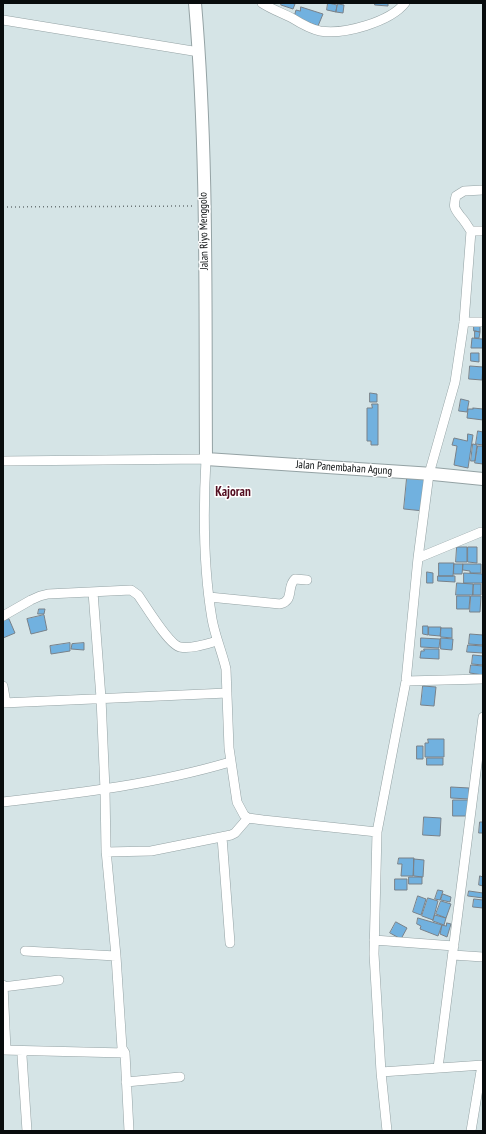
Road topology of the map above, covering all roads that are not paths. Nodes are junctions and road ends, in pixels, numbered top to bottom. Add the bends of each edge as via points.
1 (195, 3) edge
2 (262, 3) edge
3 (405, 3) edge
4 (279, 7) edge
5 (3, 20) edge
6 (199, 52) junction
7 (483, 190) edge
8 (471, 231) junction
9 (483, 231) edge
10 (464, 322) junction
11 (483, 322) edge
12 (206, 459) junction
13 (3, 461) edge
14 (435, 474) junction
15 (483, 479) edge
16 (481, 532) dead end
17 (418, 558) junction
18 (307, 580) dead end
19 (94, 592) junction
20 (209, 597) junction
21 (3, 616) edge
22 (217, 642) junction
23 (483, 679) edge
24 (407, 681) junction
25 (3, 686) edge
26 (227, 693) junction
27 (101, 698) junction
28 (4, 703) edge
29 (483, 716) edge
30 (230, 762) junction
31 (105, 790) junction
32 (3, 802) edge
33 (248, 818) junction
34 (372, 831) junction
35 (222, 837) junction
36 (106, 852) junction
37 (374, 940) junction
38 (230, 943) dead end
39 (453, 950) junction
40 (25, 951) dead end
41 (116, 956) junction
42 (483, 957) edge
43 (59, 980) dead end
44 (3, 986) edge
45 (4, 1050) edge
46 (23, 1051) junction
47 (125, 1053) junction
48 (482, 1065) edge
49 (438, 1068) junction
50 (384, 1071) junction
51 (180, 1077) dead end
52 (126, 1082) junction
53 (28, 1131) edge
54 (129, 1131) edge
55 (388, 1131) edge
56 (471, 1131) edge

1 - 6 street, Jalan Riyo Menggolo
2 - 4 street
3 - 4 street via 398,10 374,22 337,31 315,30
5 - 6 street
6 - 12 street, Jalan Riyo Menggolo via 204,206
7 - 8 street via 464,191 456,196 455,211
8 - 9 street
8 - 10 street
10 - 11 street
10 - 14 street via 455,382
12 - 13 street
12 - 14 street, Jalan Panembahan Agung
12 - 20 street via 204,558
14 - 15 street, Jalan Panembahan Agung
14 - 17 street
16 - 17 street
17 - 24 street
18 - 20 street via 295,579 288,600 280,604
19 - 21 street via 40,596
19 - 22 street via 128,590 136,593 168,638 177,646 191,647
19 - 27 street
20 - 22 street
22 - 26 street via 224,660
23 - 24 street
24 - 34 street
25 - 28 street
26 - 27 street
26 - 30 street
27 - 28 street
27 - 31 street
29 - 39 street
30 - 31 street
30 - 33 street via 238,802 242,813
31 - 32 street
31 - 36 street
33 - 34 street
33 - 35 street via 233,834
34 - 37 street
35 - 36 street via 151,851
35 - 38 street
36 - 41 street
37 - 39 street
37 - 50 street
39 - 42 street
39 - 49 street
40 - 41 street
41 - 47 street via 122,1048
43 - 44 street
44 - 45 street
45 - 46 street
46 - 47 street
46 - 53 street
47 - 52 street
48 - 49 street
48 - 56 street
49 - 50 street
50 - 55 street
51 - 52 street
52 - 54 street

